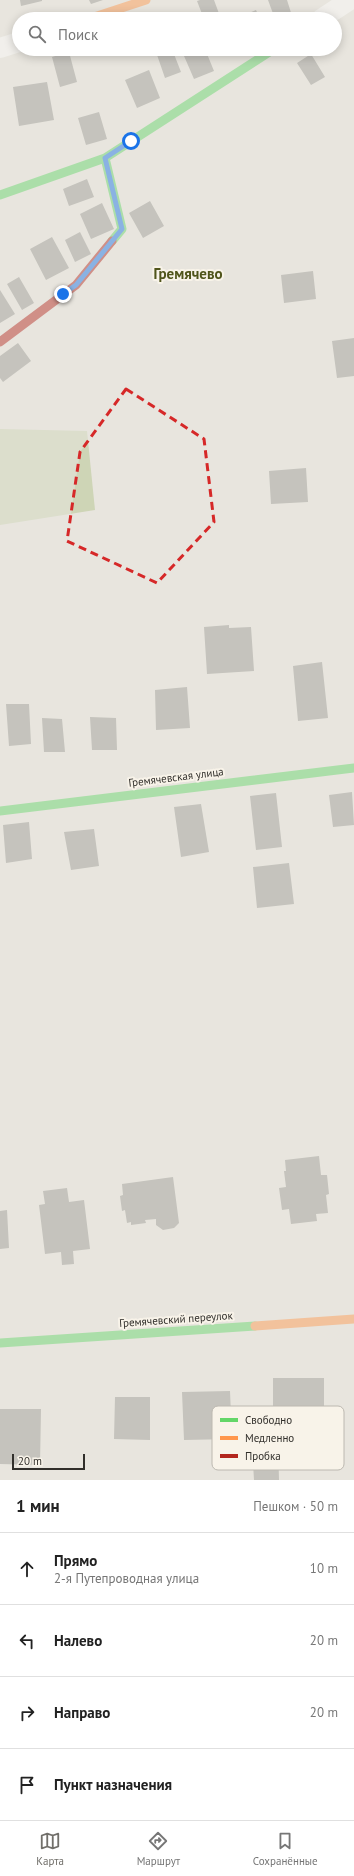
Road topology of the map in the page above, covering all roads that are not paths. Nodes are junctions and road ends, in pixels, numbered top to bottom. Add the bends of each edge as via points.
1 (146, 0) edge
2 (350, 0) edge
3 (109, 12) edge
4 (332, 12) edge
5 (12, 44) edge
6 (0, 48) edge
7 (263, 56) edge
8 (105, 158) junction
9 (0, 195) edge
10 (0, 342) edge
11 (354, 768) edge
12 (0, 811) edge
13 (354, 1319) edge
14 (0, 1343) edge

1 - 3 street
2 - 4 street
5 - 6 street
7 - 8 street
8 - 9 street
8 - 10 street via 122,229 76,285
11 - 12 street, Гремячевская улица
13 - 14 street, Гремячевский переулок

